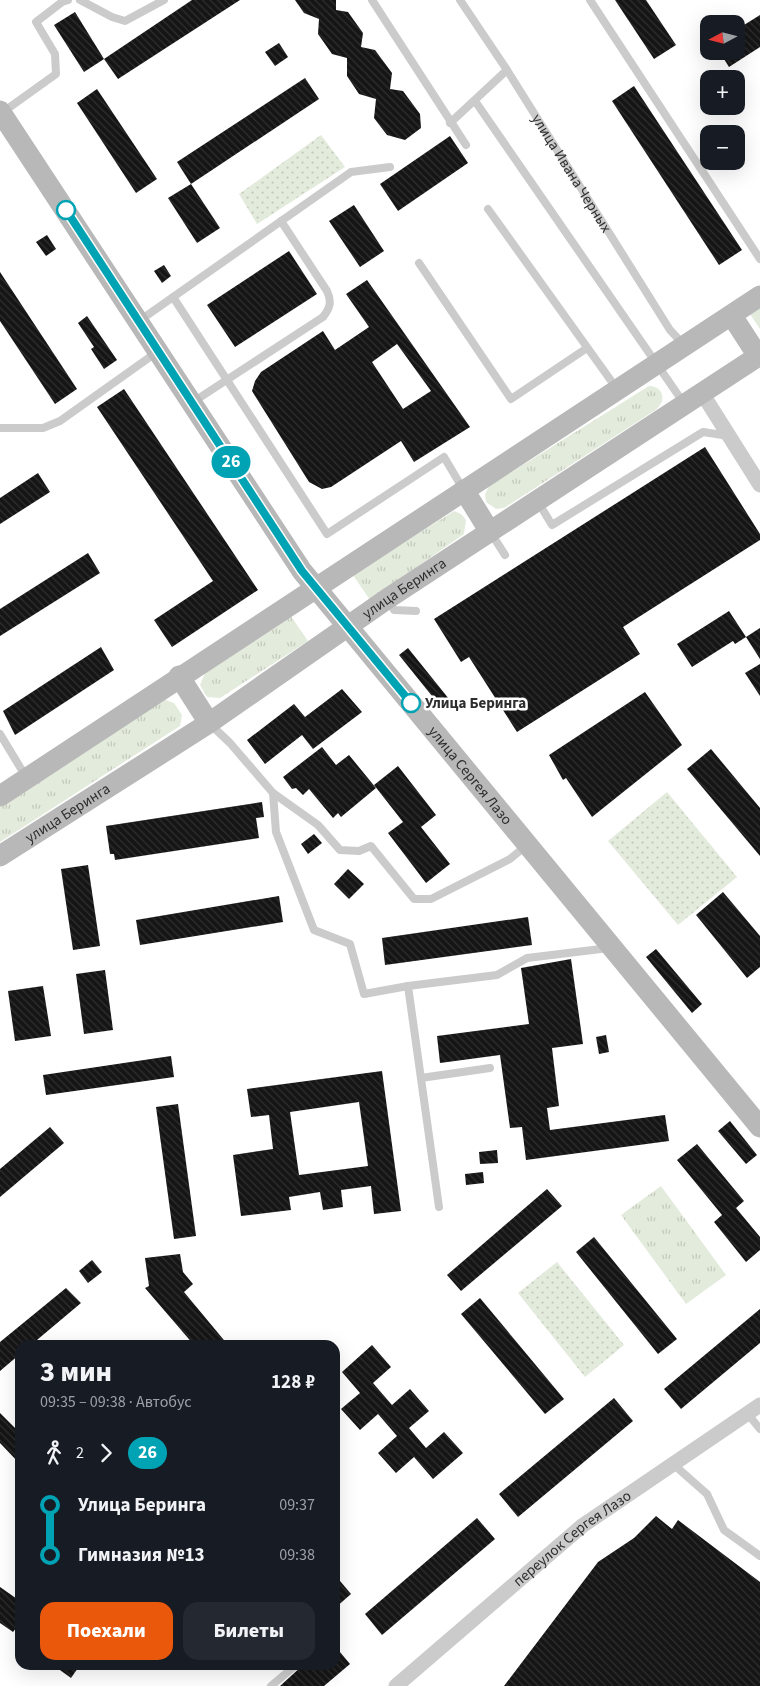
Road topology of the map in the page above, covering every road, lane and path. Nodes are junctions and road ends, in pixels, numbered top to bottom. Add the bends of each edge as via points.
1 (68, 0) edge
2 (80, 0) edge
3 (164, 0) edge
4 (372, 0) edge
5 (460, 0) edge
6 (590, 0) edge
7 (507, 70) junction
8 (475, 101) junction
9 (1, 113) edge
10 (450, 124) junction
11 (466, 145) dead end
12 (390, 167) dead end
13 (488, 209) dead end
14 (281, 221) junction
15 (760, 259) edge
16 (419, 263) dead end
17 (760, 296) edge
18 (173, 297) junction
19 (732, 316) junction
20 (139, 321) junction
21 (686, 346) junction
22 (587, 348) junction
23 (158, 351) junction
24 (759, 357) edge
25 (658, 364) junction
26 (226, 380) junction
27 (618, 391) junction
28 (702, 392) junction
29 (191, 403) junction
30 (684, 404) junction
31 (0, 428) edge
32 (730, 436) junction
33 (760, 484) edge
34 (464, 490) junction
35 (536, 500) junction
36 (490, 532) junction
37 (505, 555) dead end
38 (316, 587) junction
39 (387, 599) junction
40 (416, 611) dead end
41 (349, 626) junction
42 (180, 676) junction
43 (209, 723) junction
44 (0, 734) edge
45 (27, 778) junction
46 (273, 793) junction
47 (0, 796) edge
48 (527, 845) junction
49 (0, 856) edge
50 (612, 947) junction
51 (408, 986) junction
52 (490, 1068) dead end
53 (421, 1078) junction
54 (760, 1127) edge
55 (439, 1207) dead end
56 (754, 1409) edge
57 (760, 1429) edge
58 (673, 1464) junction
59 (760, 1556) edge
60 (290, 1670) edge
61 (271, 1686) edge
62 (396, 1686) edge

1 - 9 lane via 36,22 54,54 56,74
2 - 3 lane via 112,18 125,21
4 - 10 lane
5 - 7 lane, улица Ивана Черных
6 - 15 lane
7 - 8 lane
7 - 21 lane, улица Ивана Черных via 670,330
8 - 10 lane
8 - 25 lane
9 - 20 street, улица Сергея Лазо
10 - 11 lane
12 - 14 lane via 351,172
13 - 22 lane
14 - 18 lane
14 - 26 lane via 327,291 331,299 329,310
16 - 22 lane via 511,399
17 - 19 street
18 - 20 lane
18 - 26 lane
19 - 21 street
19 - 24 street
20 - 23 street, улица Сергея Лазо
21 - 25 street
22 - 27 lane
23 - 29 street, улица Сергея Лазо
23 - 31 lane via 60,421 43,428
24 - 28 street, улица Беринга
25 - 27 street
25 - 30 lane
26 - 29 lane
26 - 34 lane via 328,534 444,457
27 - 34 street
28 - 30 street, улица Беринга
28 - 32 street
29 - 38 street, улица Сергея Лазо
30 - 35 street, улица Беринга
32 - 33 street
32 - 35 lane via 703,432 552,525
34 - 36 street
34 - 38 street
35 - 36 street, улица Беринга
36 - 37 lane
36 - 39 street, улица Беринга
38 - 41 street, улица Сергея Лазо
38 - 42 street
39 - 40 lane via 394,610
39 - 41 street, улица Беринга
41 - 43 street, улица Беринга
41 - 48 street, улица Сергея Лазо
42 - 43 street
42 - 45 street
43 - 46 lane
43 - 49 street, улица Беринга
44 - 45 lane
45 - 47 street
46 - 48 lane via 318,825 340,850 359,851 372,846 414,899 431,899 510,859
46 - 51 lane via 276,832 314,930 350,944 364,994
48 - 50 street, улица Сергея Лазо
50 - 51 lane via 527,958 496,975
50 - 54 street, улица Сергея Лазо
51 - 53 lane
52 - 53 lane
53 - 55 lane
56 - 57 lane
56 - 58 street, переулок Сергея Лазо
58 - 59 lane via 707,1494 724,1530
58 - 62 street, переулок Сергея Лазо via 582,1526
60 - 61 lane

